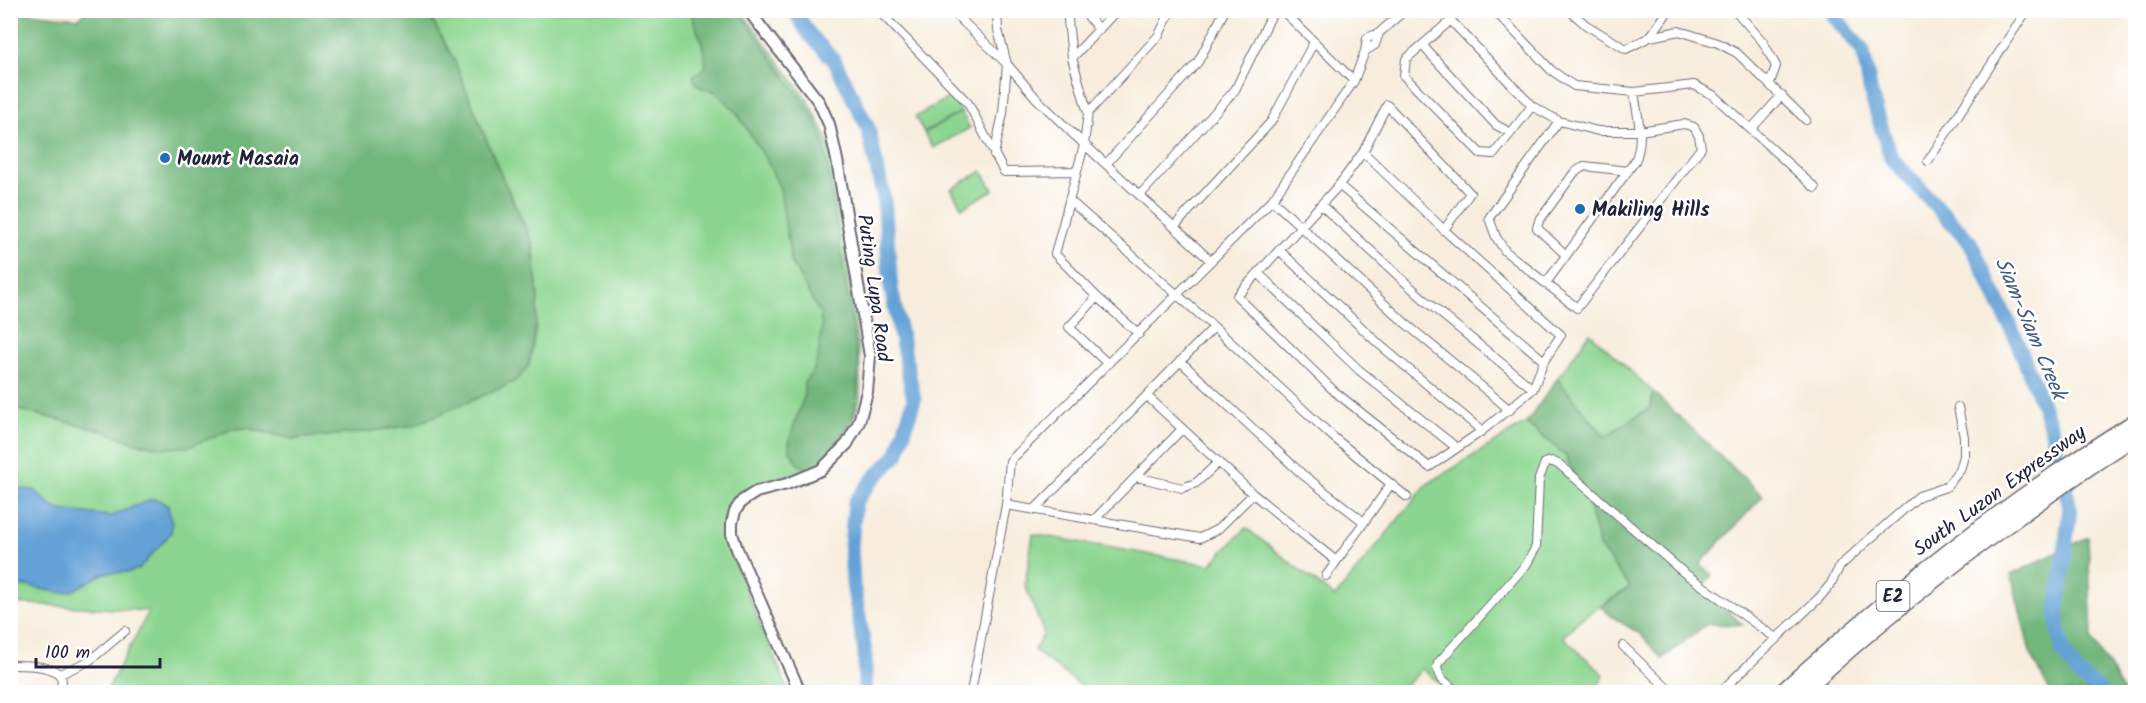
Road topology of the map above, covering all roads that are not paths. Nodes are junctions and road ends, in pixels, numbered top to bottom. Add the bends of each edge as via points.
1 (748, 10) edge
2 (878, 10) edge
3 (951, 10) edge
4 (997, 10) edge
5 (1067, 10) edge
6 (1083, 10) edge
7 (1117, 10) edge
8 (1171, 10) edge
9 (1225, 10) edge
10 (1274, 10) edge
11 (1282, 10) edge
12 (1405, 10) edge
13 (1441, 10) edge
14 (1494, 10) edge
15 (1569, 10) edge
16 (1669, 10) edge
17 (1735, 10) edge
18 (2027, 10) edge
19 (1450, 21) junction
20 (1099, 30) junction
21 (1650, 37) junction
22 (1314, 42) junction
23 (1422, 45) junction
24 (1072, 58) junction
25 (1007, 64) junction
26 (1354, 81) junction
27 (1770, 83) junction
28 (1634, 93) junction
29 (1782, 95) junction
30 (1532, 106) junction
31 (1088, 113) junction
32 (1806, 120) dead end
33 (1559, 121) junction
34 (1752, 128) junction
35 (1640, 131) junction
36 (1510, 133) junction
37 (1084, 145) junction
38 (1363, 152) junction
39 (994, 155) junction
40 (1928, 161) dead end
41 (1106, 164) junction
42 (1077, 171) junction
43 (1628, 171) junction
44 (1340, 185) junction
45 (1815, 188) dead end
46 (1140, 195) junction
47 (1069, 200) junction
48 (1272, 200) junction
49 (1321, 205) junction
50 (1302, 226) junction
51 (1174, 227) junction
52 (1444, 230) junction
53 (1279, 250) junction
54 (1566, 255) junction
55 (1211, 261) junction
56 (1258, 273) junction
57 (1546, 283) junction
58 (1178, 296) junction
59 (1097, 297) junction
60 (1214, 327) junction
61 (1139, 334) junction
62 (1180, 361) junction
63 (1544, 361) junction
64 (1108, 364) junction
65 (1533, 389) junction
66 (1147, 396) junction
67 (1958, 407) dead end
68 (1510, 410) junction
69 (2136, 421) edge
70 (1182, 429) junction
71 (1482, 431) junction
72 (2136, 436) edge
73 (1457, 448) junction
74 (2093, 456) junction
75 (1219, 462) junction
76 (1137, 477) junction
77 (1391, 484) junction
78 (1253, 494) junction
79 (1407, 497) dead end
80 (1006, 505) junction
81 (1034, 510) junction
82 (1094, 520) junction
83 (1364, 522) junction
84 (1335, 560) junction
85 (1326, 576) dead end
86 (125, 630) dead end
87 (1777, 639) junction
88 (1623, 646) dead end
89 (10, 665) edge
90 (60, 674) junction
91 (54, 693) edge
92 (800, 693) edge
93 (971, 693) edge
94 (1457, 693) edge
95 (1671, 693) edge
96 (1720, 693) edge
97 (1782, 693) edge
98 (1802, 693) edge

1 - 92 street, Puting Lupa Road via 819,102 829,124 870,356 867,392 859,422 847,444 821,470 756,492 742,501 732,523 737,549
2 - 39 street via 968,103
3 - 25 street
4 - 25 street
5 - 24 street
6 - 20 street
7 - 20 street
8 - 31 street via 1159,35
9 - 41 street via 1198,62
10 - 46 street via 1235,90
11 - 22 street
12 - 26 street via 1379,33 1366,38
13 - 19 street
14 - 28 street via 1551,70 1574,86
15 - 21 street via 1626,49
16 - 21 street
17 - 27 street via 1763,42 1776,66
18 - 40 street
19 - 23 street
19 - 30 street
20 - 24 street
21 - 27 street via 1679,31 1718,43 1737,53
22 - 26 street
22 - 51 street via 1271,122
23 - 36 street via 1496,125
23 - 36 street via 1406,59 1404,76 1480,153 1494,154
24 - 31 street
25 - 37 street
25 - 39 street
26 - 48 street
27 - 29 street
28 - 34 street via 1694,85 1713,94
28 - 35 street
29 - 32 street
29 - 34 street
30 - 33 street
30 - 36 street
31 - 37 street
33 - 35 street via 1598,131
33 - 57 street via 1490,218 1505,251
34 - 45 street
35 - 43 street via 1640,150
35 - 57 street via 1684,124 1694,128 1701,147 1577,308
37 - 41 street
37 - 42 street
38 - 44 street
38 - 52 street
38 - 52 street via 1387,105 1470,193
39 - 42 street via 1004,172
41 - 46 street
42 - 47 street
43 - 54 street
43 - 54 street via 1584,166 1574,173 1537,228
44 - 49 street
44 - 63 street
46 - 51 street
47 - 58 street
47 - 59 street via 1055,254
48 - 50 street
48 - 55 street
49 - 50 street
49 - 65 street via 1428,303
50 - 53 street
50 - 68 street via 1405,323
51 - 55 street
52 - 63 street via 1561,335
53 - 56 street
53 - 71 street via 1380,345
54 - 57 street
55 - 58 street
56 - 73 street via 1359,370
56 - 73 street via 1237,296 1334,391 1430,467
58 - 60 street
58 - 61 street
59 - 61 street
59 - 64 street via 1069,327
60 - 62 street
60 - 77 street via 1332,436
61 - 64 street
62 - 66 street
62 - 83 street via 1302,474
63 - 65 street
64 - 80 street via 1010,461
65 - 68 street
66 - 70 street
66 - 81 street
67 - 87 street via 1964,456 1960,470 1946,488 1919,495 1863,545 1840,566 1820,598
68 - 71 street
69 - 74 highway, South Luzon Expressway / E2
70 - 75 street
70 - 76 street
71 - 73 street
72 - 74 highway, South Luzon Expressway / E2
74 - 97 highway, South Luzon Expressway / E2 via 2008,505 1895,594
74 - 98 highway, South Luzon Expressway / E2 via 1912,598
75 - 76 street via 1196,483 1182,488
75 - 78 street
76 - 82 street
77 - 79 street
77 - 83 street
78 - 82 street via 1218,529 1200,538
78 - 84 street
80 - 81 street
80 - 93 street
81 - 82 street
83 - 84 street
84 - 85 street
86 - 90 street via 89,661
87 - 94 street via 1683,572 1551,461 1545,463 1539,479 1536,547 1532,555 1438,663 1442,679
87 - 96 street
88 - 95 street
89 - 90 street via 36,666
90 - 91 street via 63,684

